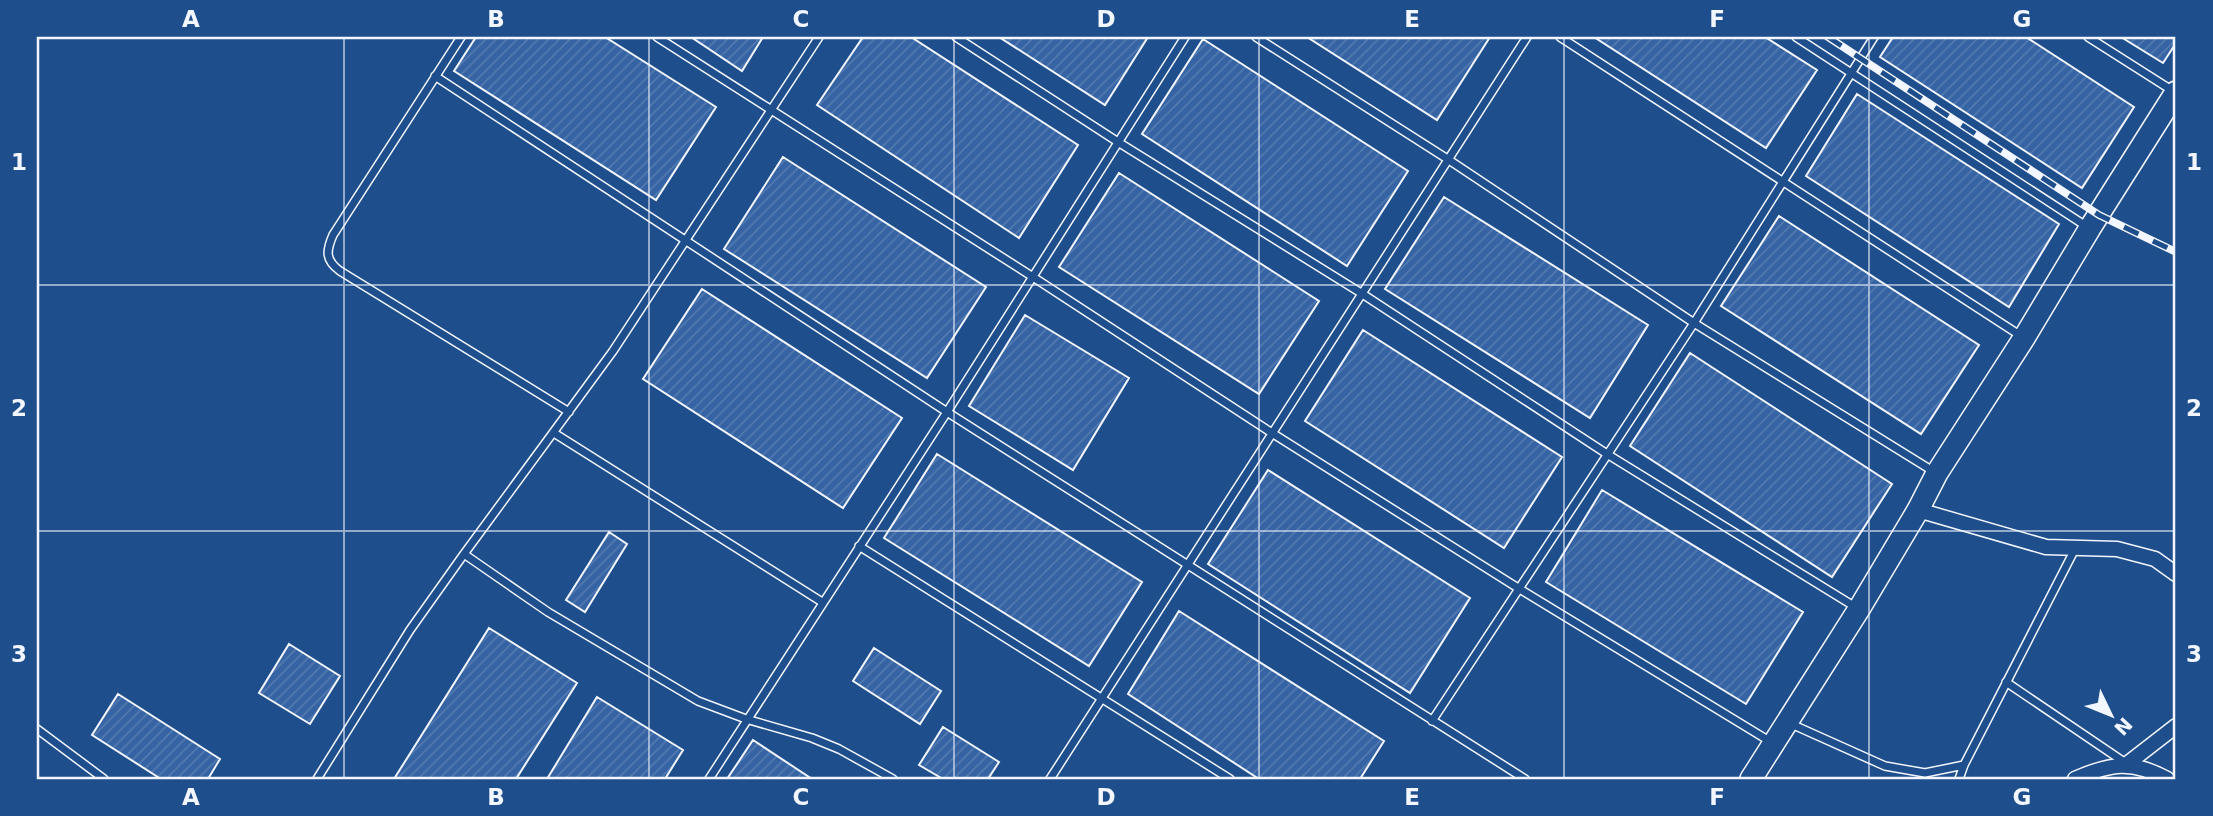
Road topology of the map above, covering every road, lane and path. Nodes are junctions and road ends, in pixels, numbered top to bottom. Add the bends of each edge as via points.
1 (461, 37) edge
2 (657, 37) edge
3 (819, 37) edge
4 (956, 37) edge
5 (1185, 37) edge
6 (1256, 37) edge
7 (1527, 37) edge
8 (1560, 37) edge
9 (1796, 37) edge
10 (1874, 37) edge
11 (2088, 37) edge
12 (1852, 72) junction
13 (435, 76) junction
14 (2176, 93) edge
15 (772, 111) junction
16 (1118, 142) junction
17 (1449, 160) junction
18 (1784, 181) junction
19 (2090, 228) junction
20 (687, 241) junction
21 (1033, 277) junction
22 (1361, 293) junction
23 (1694, 323) junction
24 (2024, 338) junction
25 (569, 412) junction
26 (947, 412) junction
27 (554, 433) junction
28 (1272, 433) junction
29 (1606, 454) junction
30 (1937, 473) junction
31 (1919, 510) junction
32 (859, 546) junction
33 (2076, 548) junction
34 (464, 554) junction
35 (1189, 564) junction
36 (2176, 573) edge
37 (1518, 588) junction
38 (822, 602) junction
39 (1859, 609) junction
40 (2006, 682) junction
41 (1102, 698) junction
42 (746, 719) junction
43 (1432, 721) junction
44 (1787, 722) junction
45 (2176, 726) edge
46 (37, 729) edge
47 (1773, 744) junction
48 (2127, 764) junction
49 (1964, 765) junction
50 (104, 779) edge
51 (317, 779) edge
52 (709, 779) edge
53 (893, 779) edge
54 (1050, 779) edge
55 (1230, 779) edge
56 (1525, 779) edge
57 (1751, 779) edge
58 (1959, 779) edge
59 (2075, 779) edge
60 (2167, 779) edge

1 - 13 lane
2 - 15 lane
3 - 15 lane
4 - 16 lane
5 - 16 lane
6 - 17 lane
7 - 17 lane
8 - 18 lane
9 - 12 lane
10 - 12 lane
11 - 14 lane
12 - 18 lane
12 - 19 lane
13 - 20 lane
13 - 25 lane via 333,235 327,256 340,271
14 - 19 street
15 - 20 lane
15 - 21 lane
16 - 21 lane
16 - 22 lane
17 - 22 lane
17 - 23 lane
18 - 23 lane
18 - 24 lane
19 - 24 street
20 - 25 lane
20 - 26 lane
21 - 26 lane
21 - 28 lane
22 - 28 lane
22 - 29 lane
23 - 29 lane
23 - 30 lane
24 - 30 street
25 - 27 lane
26 - 32 lane
26 - 35 lane
27 - 34 lane
27 - 38 lane
28 - 35 lane
28 - 37 lane
29 - 37 lane
29 - 39 lane
30 - 31 street
31 - 33 street via 2046,547
31 - 39 street
32 - 38 lane
32 - 41 lane
33 - 36 street via 2117,549 2155,559
33 - 40 lane
34 - 42 lane via 652,675 698,701
34 - 51 lane via 410,630
35 - 41 lane
35 - 43 lane
37 - 43 lane
37 - 47 lane
38 - 42 lane
39 - 44 street
40 - 48 lane
40 - 49 lane
41 - 54 lane
41 - 55 lane
42 - 52 lane
42 - 53 lane via 839,749
43 - 56 lane
44 - 47 street
44 - 49 lane via 1885,766 1925,773
45 - 48 street
46 - 50 lane
47 - 57 street
48 - 59 street
48 - 60 street
49 - 58 lane

